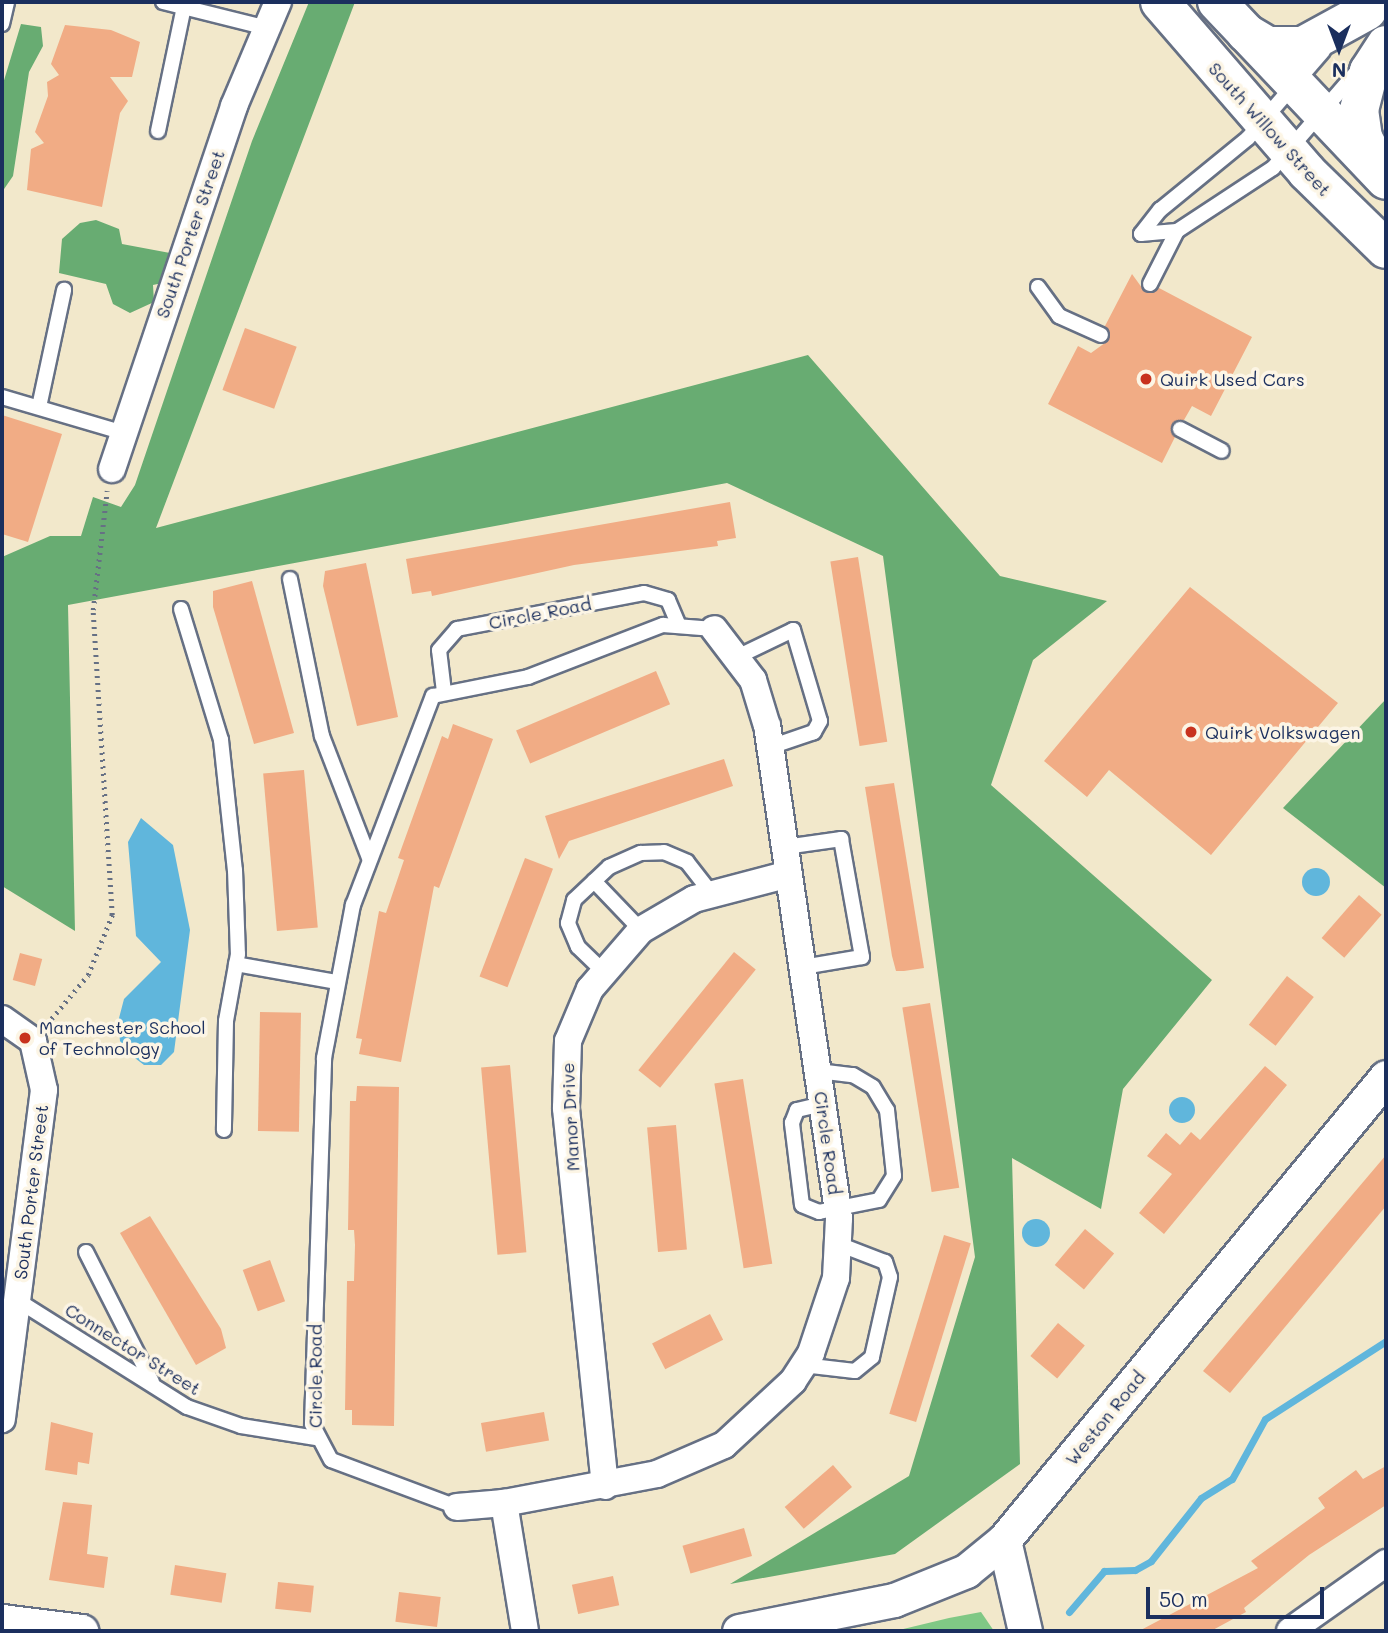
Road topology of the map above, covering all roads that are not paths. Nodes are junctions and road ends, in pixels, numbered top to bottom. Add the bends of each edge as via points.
1 (6, 2) edge
2 (163, 2) edge
3 (278, 2) edge
4 (1160, 2) edge
5 (184, 7) junction
6 (1228, 15) edge
7 (2, 24) edge
8 (1381, 25) edge
9 (267, 28) junction
10 (1292, 84) junction
11 (1318, 112) junction
12 (1263, 120) junction
13 (158, 131) dead end
14 (1287, 149) junction
15 (1386, 179) edge
16 (1177, 231) junction
17 (1386, 249) edge
18 (1150, 284) dead end
19 (1038, 287) dead end
20 (64, 290) dead end
21 (1101, 335) dead end
22 (2, 397) edge
23 (39, 407) junction
24 (1180, 429) dead end
25 (124, 433) junction
26 (1222, 451) dead end
27 (112, 469) road end
28 (290, 579) dead end
29 (181, 609) dead end
30 (678, 623) junction
31 (715, 629) joint
32 (739, 656) junction
33 (444, 692) junction
34 (770, 747) junction
35 (785, 847) junction
36 (369, 858) junction
37 (789, 874) junction
38 (594, 881) junction
39 (711, 893) junction
40 (641, 930) junction
41 (236, 964) junction
42 (803, 967) junction
43 (603, 971) junction
44 (338, 982) junction
45 (2, 1019) edge
46 (818, 1071) junction
47 (1386, 1077) edge
48 (224, 1130) dead end
49 (838, 1209) junction
50 (838, 1244) junction
51 (86, 1252) dead end
52 (17, 1300) junction
53 (7, 1329) edge
54 (803, 1364) junction
55 (152, 1384) junction
56 (2, 1419) edge
57 (316, 1438) junction
58 (604, 1486) junction
59 (505, 1503) junction
60 (457, 1507) joint
61 (1004, 1540) junction
62 (1386, 1563) edge
63 (2, 1621) edge
64 (1301, 1628) edge
65 (81, 1631) edge
66 (525, 1631) edge
67 (739, 1631) edge
68 (1025, 1631) edge

1 - 7 lane
2 - 5 lane
3 - 9 street, South Porter Street
4 - 12 main road, South Willow Street
5 - 9 lane
5 - 13 lane
6 - 8 main road via 1258,43 1289,48
6 - 10 main road
8 - 10 lane
8 - 11 lane
8 - 15 main road via 1359,112 1366,145
9 - 25 street, South Porter Street
10 - 11 main road
10 - 12 lane
11 - 14 lane
11 - 15 main road
12 - 14 main road, South Willow Street
12 - 16 lane via 1141,234
14 - 16 lane via 1273,168
14 - 17 main road, South Willow Street
16 - 18 lane
19 - 21 lane via 1059,316
20 - 23 lane
22 - 23 lane
23 - 25 lane
24 - 26 lane
25 - 27 street, South Porter Street
28 - 36 lane via 322,736
29 - 41 lane via 220,740
30 - 31 lane, Circle Road
30 - 33 lane, Circle Road via 528,677
30 - 33 lane, Circle Road via 668,600 644,593 457,629 439,650
31 - 32 street, Circle Road
32 - 34 street, Circle Road via 753,680
32 - 34 lane via 793,630 820,721 814,732
33 - 36 lane, Circle Road via 427,703
34 - 35 street, Circle Road
35 - 37 street, Circle Road
35 - 42 lane via 841,839 862,957
36 - 44 lane, Circle Road
37 - 39 street, Manor Drive
37 - 42 street, Circle Road
38 - 39 lane via 641,853 664,852 687,862
38 - 40 lane
38 - 43 lane via 574,900 568,923 578,947
39 - 40 street, Manor Drive
40 - 43 street, Manor Drive
41 - 44 lane
41 - 48 lane via 226,1021
42 - 46 street, Circle Road
43 - 58 street, Manor Drive via 579,1008 565,1073
44 - 57 lane, Circle Road via 323,1080
45 - 52 street, South Porter Street via 33,1041 44,1090
46 - 49 street, Circle Road
46 - 49 lane via 853,1075 873,1087 887,1110 894,1176 879,1200
47 - 61 street, Weston Road
49 - 50 street, Circle Road
50 - 54 street, Circle Road via 836,1278
50 - 54 lane via 885,1262 890,1277 872,1357 855,1371
51 - 55 lane
52 - 53 street, South Porter Street
52 - 55 lane, Connector Street
53 - 56 street, South Porter Street
54 - 58 street, Circle Road via 772,1405 724,1444 680,1468
55 - 57 lane, Connector Street via 206,1416
57 - 60 lane, Circle Road via 331,1460 347,1468
58 - 59 street, Circle Road
59 - 60 street, Circle Road
59 - 66 street
61 - 67 street, Weston Road via 966,1571 894,1600
61 - 68 street
62 - 64 street
63 - 65 street

